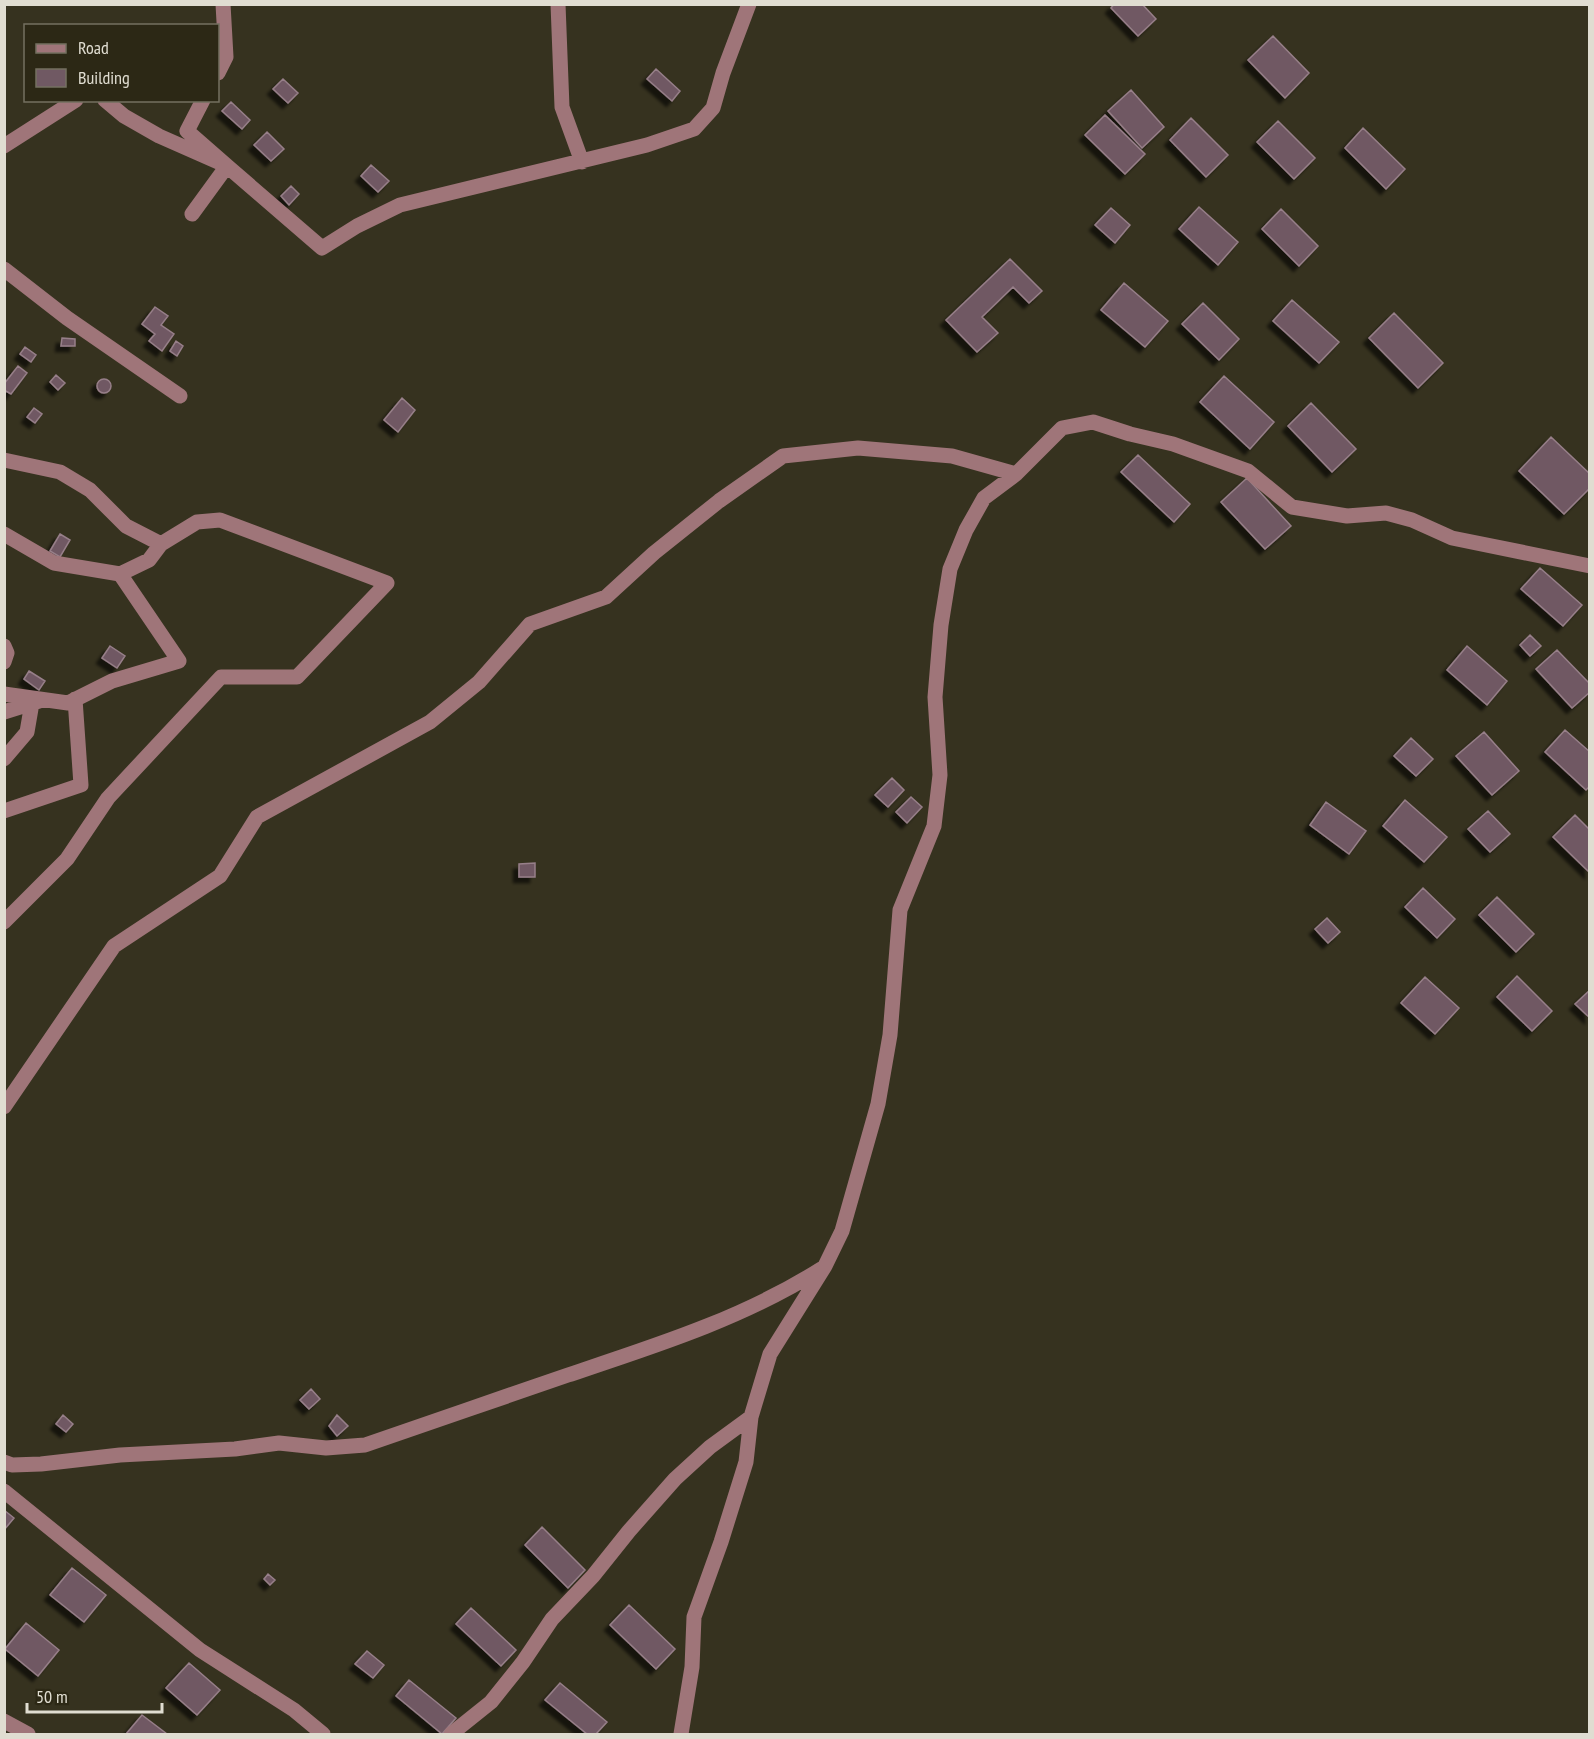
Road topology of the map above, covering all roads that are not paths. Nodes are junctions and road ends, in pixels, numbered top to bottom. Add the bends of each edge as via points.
1 (223, 4) edge
2 (558, 4) edge
3 (749, 4) edge
4 (222, 59) edge
5 (73, 102) edge
6 (107, 102) edge
7 (202, 102) edge
8 (4, 146) edge
9 (582, 162) junction
10 (227, 166) junction
11 (192, 214) dead end
12 (4, 268) edge
13 (180, 396) dead end
14 (4, 460) edge
15 (1016, 474) junction
16 (7, 540) edge
17 (161, 544) junction
18 (1590, 566) edge
19 (120, 574) junction
20 (4, 645) edge
21 (4, 662) edge
22 (4, 694) edge
23 (75, 699) junction
24 (39, 701) junction
25 (4, 712) edge
26 (4, 759) edge
27 (4, 812) edge
28 (4, 922) edge
29 (4, 1107) edge
30 (825, 1266) junction
31 (751, 1417) junction
32 (4, 1462) edge
33 (4, 1491) edge
34 (4, 1721) edge
35 (463, 1729) edge
36 (28, 1734) edge
37 (323, 1734) edge
38 (451, 1734) edge
39 (681, 1734) edge

1 - 4 street
2 - 9 street via 562,107
3 - 9 street via 713,108 694,129
5 - 8 street
6 - 10 street via 141,126
7 - 10 street via 187,131
9 - 10 street via 400,205 322,248
10 - 11 street
12 - 13 street
14 - 17 street via 60,472 90,490 126,526
15 - 18 street via 1062,428 1093,422 1173,444 1248,471 1292,507 1347,516 1386,513 1452,538
15 - 29 street via 952,456 858,448 783,456 662,546 606,597 530,624 479,682 430,722 257,817 220,876 114,946
15 - 30 street via 984,498 950,569 935,697 940,776 934,826 900,910 890,1035 878,1104 842,1231
16 - 19 street via 54,563
17 - 19 street via 149,560
17 - 28 street via 197,522 220,520 387,583 297,677 221,677 108,798 67,859
19 - 23 street via 179,661 112,681
20 - 21 street
22 - 24 street
23 - 24 street via 68,703
23 - 27 street via 81,785
24 - 25 street
24 - 26 street via 27,732
30 - 31 street via 770,1354
30 - 32 street via 731,1317 365,1445 326,1448 279,1443 41,1464
31 - 35 street via 675,1479 552,1619 523,1662
31 - 39 street via 747,1462 694,1617 692,1667
33 - 37 street via 200,1650 294,1710
34 - 36 street
35 - 38 street

